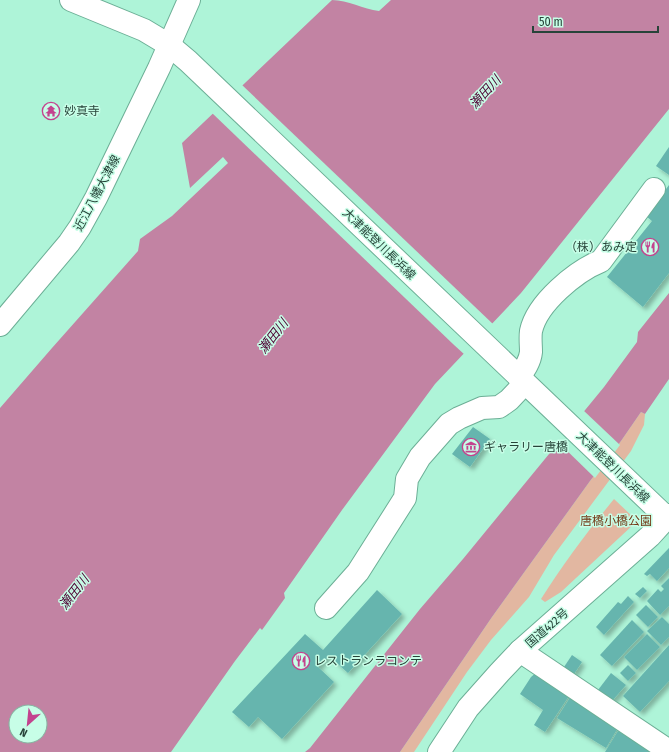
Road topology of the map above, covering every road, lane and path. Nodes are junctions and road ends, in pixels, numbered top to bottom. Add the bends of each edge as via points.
1 (71, 0) edge
2 (189, 0) edge
3 (169, 45) junction
4 (654, 189) dead end
5 (0, 325) edge
6 (522, 380) junction
7 (668, 518) edge
8 (326, 608) dead end
9 (520, 651) junction
10 (439, 752) edge
11 (665, 752) edge

1 - 3 main road, 大津能登川長浜線 via 144,30
2 - 3 main road, 近江八幡大津線
3 - 5 main road, 近江八幡大津線 via 80,227
3 - 6 main road, 大津能登川長浜線
4 - 6 main road via 601,261 588,266 546,302 534,320 531,353
6 - 7 main road, 大津能登川長浜線
6 - 8 main road via 509,400 499,407 482,408 449,424 420,457 407,479 405,498 358,572
7 - 9 main road, 国道422号 via 635,551
9 - 10 main road, 国道422号 via 468,708
9 - 11 main road via 663,747

